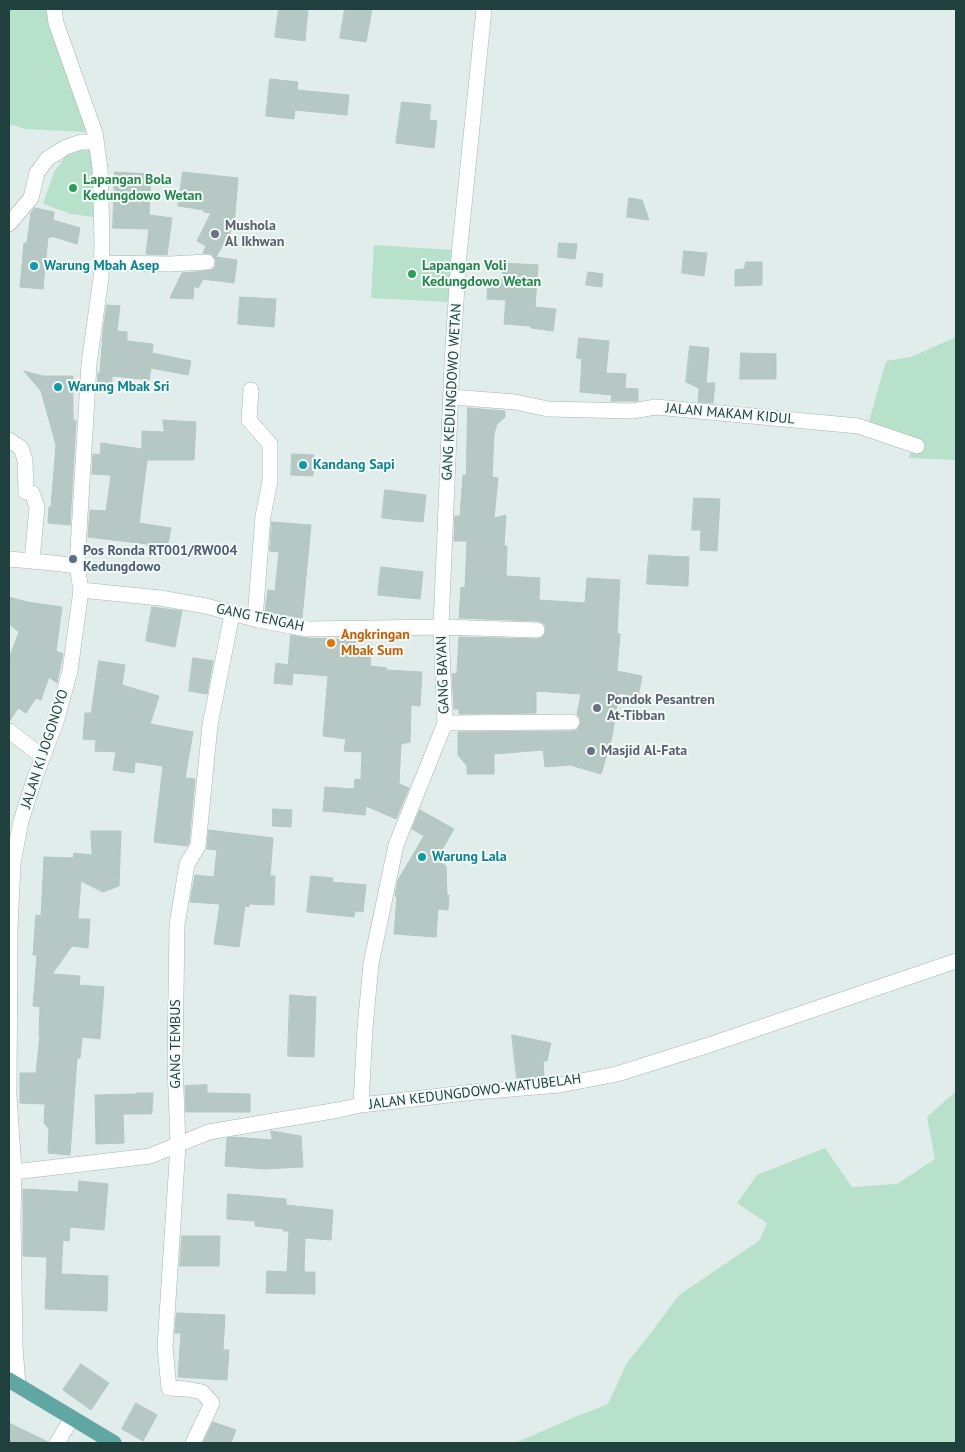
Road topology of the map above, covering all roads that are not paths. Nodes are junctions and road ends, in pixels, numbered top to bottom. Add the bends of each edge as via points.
1 (54, 9) edge
2 (484, 9) edge
3 (96, 142) junction
4 (9, 224) edge
5 (207, 262) dead end
6 (102, 263) junction
7 (251, 390) dead end
8 (451, 397) junction
9 (9, 440) edge
10 (917, 446) dead end
11 (9, 559) edge
12 (32, 561) junction
13 (78, 566) junction
14 (81, 590) junction
15 (232, 614) junction
16 (255, 619) junction
17 (441, 627) junction
18 (537, 630) dead end
19 (572, 722) dead end
20 (445, 723) junction
21 (9, 731) edge
22 (43, 757) junction
23 (956, 961) edge
24 (361, 1105) junction
25 (178, 1145) junction
26 (14, 1172) junction
27 (13, 1383) edge
28 (72, 1418) junction
29 (57, 1443) edge
30 (114, 1443) edge
31 (193, 1443) edge

1 - 3 street, JALAN KI JOGONOYO
2 - 8 street, GANG KEDUNGDOWO WETAN via 460,255
3 - 4 street via 66,147 46,159 37,173 31,198
3 - 6 street, JALAN KI JOGONOYO via 100,168
5 - 6 street
6 - 13 street, JALAN KI JOGONOYO via 89,364
7 - 16 street via 249,420 270,444 270,481 263,516
8 - 10 street, JALAN MAKAM KIDUL via 515,402 548,409 632,410 656,407 849,425
8 - 17 street, GANG KEDUNGDOWO WETAN
9 - 12 street via 21,448 25,460 26,492 32,492 38,507
11 - 12 street
12 - 13 street
13 - 14 street, JALAN KI JOGONOYO
14 - 15 street, GANG TENGAH via 160,598
14 - 22 street, JALAN KI JOGONOYO via 70,671
15 - 16 street, GANG TENGAH
15 - 25 street, GANG TEMBUS via 210,724 198,846 187,864 177,925 175,1062
16 - 17 street, GANG TENGAH via 308,629
17 - 18 street, GANG TENGAH
17 - 20 street, GANG BAYAN
19 - 20 street
20 - 24 street via 396,845 371,964
21 - 22 street
22 - 26 street, JALAN KI JOGONOYO via 21,821 12,863 9,1086
23 - 24 street, JALAN KEDUNGDOWO-WATUBELAH via 617,1074 560,1084
24 - 25 street, JALAN KEDUNGDOWO-WATUBELAH via 209,1132
25 - 26 street, JALAN KEDUNGDOWO-WATUBELAH via 150,1156
25 - 31 street, GANG TEMBUS via 165,1347 169,1388 202,1392 212,1403
26 - 27 street, JALAN KI JOGONOYO
27 - 28 main road
28 - 29 street
28 - 30 main road

